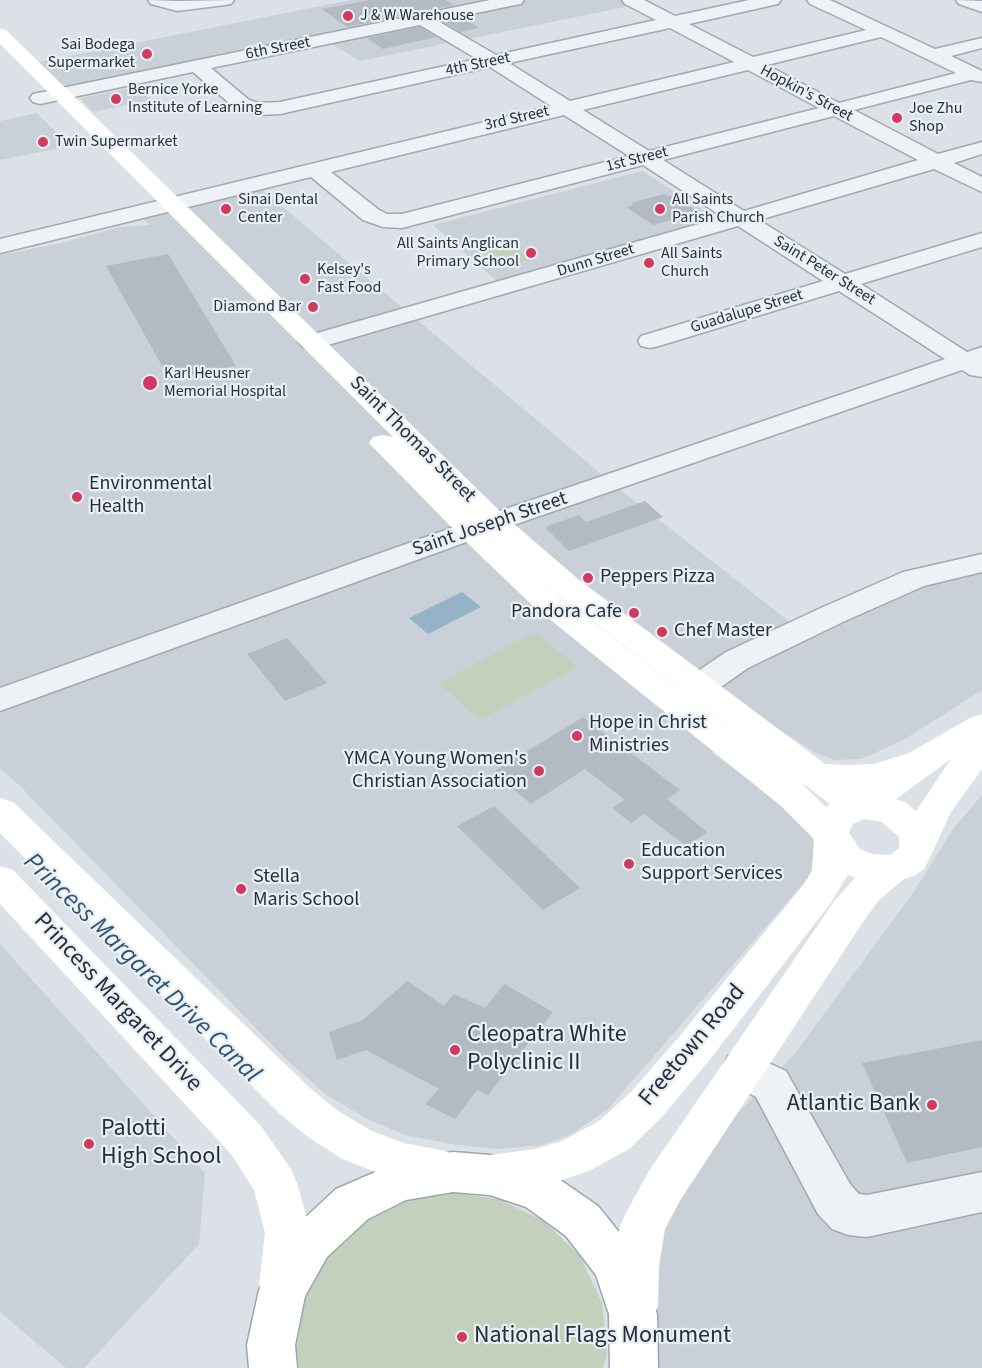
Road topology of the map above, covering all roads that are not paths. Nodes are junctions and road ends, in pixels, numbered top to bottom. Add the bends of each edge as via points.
1 (157, 0) edge
2 (225, 0) edge
3 (511, 0) edge
4 (631, 0) edge
5 (772, 0) edge
6 (816, 0) edge
7 (965, 0) edge
8 (982, 7) edge
9 (422, 20) junction
10 (676, 23) junction
11 (884, 31) junction
12 (0, 34) edge
13 (982, 43) edge
14 (934, 55) junction
15 (0, 56) edge
16 (493, 61) junction
17 (196, 65) junction
18 (752, 65) junction
19 (978, 76) edge
20 (50, 95) junction
21 (566, 108) junction
22 (835, 109) junction
23 (982, 148) edge
24 (645, 158) junction
25 (936, 162) junction
26 (314, 168) junction
27 (982, 186) edge
28 (159, 206) junction
29 (740, 218) junction
30 (982, 240) edge
31 (0, 246) edge
32 (842, 283) junction
33 (650, 341) dead end
34 (312, 342) junction
35 (976, 362) edge
36 (483, 527) junction
37 (982, 563) edge
38 (687, 694) junction
39 (0, 700) edge
40 (982, 726) edge
41 (982, 746) edge
42 (931, 755) junction
43 (813, 775) junction
44 (861, 807) junction
45 (0, 811) edge
46 (832, 838) junction
47 (919, 840) junction
48 (891, 869) junction
49 (0, 880) edge
50 (743, 1069) junction
51 (472, 1174) junction
52 (982, 1192) edge
53 (283, 1290) junction
54 (633, 1314) junction
55 (273, 1368) edge
56 (634, 1368) edge

1 - 2 street via 177,6
3 - 9 street, 6th Street
4 - 10 street, Hopkin's Street
5 - 10 street, 4th Street
6 - 11 street
7 - 8 street
9 - 16 street, Saint Peter Street
9 - 17 street, 6th Street
10 - 16 street, 4th Street
10 - 18 street, Hopkin's Street
11 - 14 street
11 - 18 street, 3rd Street
12 - 20 street, Saint Thomas Street
13 - 14 street
14 - 19 street
15 - 20 street, Saint Thomas Street
16 - 17 street, 4th Street via 280,108 258,109 242,104
16 - 21 street, Saint Peter Street
17 - 20 street, 6th Street
18 - 21 street, 3rd Street
18 - 22 street, Hopkin's Street
19 - 22 street, 1st Street
20 - 28 street, Saint Thomas Street
21 - 24 street, Saint Peter Street
21 - 26 street, 3rd Street
22 - 24 street, 1st Street
22 - 25 street, Hopkin's Street
23 - 25 street, Dunn Street
24 - 26 street, 1st Street via 402,220 383,220 371,215
24 - 29 street, Saint Peter Street
25 - 27 street, Hopkin's Street
25 - 29 street, Dunn Street
26 - 28 street, 3rd Street
28 - 31 street, 3rd Street
28 - 34 street, Saint Thomas Street
28 - 36 street, Saint Thomas Street
29 - 32 street, Saint Peter Street
29 - 34 street, Dunn Street
30 - 32 street, Guadalupe Street
32 - 33 street, Guadalupe Street
32 - 35 street, Saint Peter Street
34 - 36 street, Saint Thomas Street
35 - 36 street, Saint Joseph Street
36 - 38 street, Saint Thomas Street via 543,598
36 - 39 street, Saint Joseph Street
37 - 38 street via 914,579 737,660
38 - 43 street, Saint Thomas Street
38 - 46 street, Saint Thomas Street
40 - 42 street
41 - 47 street via 936,807
42 - 43 street via 877,776
42 - 44 street
43 - 44 street, Saint Thomas Street
44 - 46 street via 840,814 833,823
44 - 47 street via 892,812 913,828
45 - 51 street via 323,1124 357,1145 404,1162
46 - 48 street via 847,859 868,868
46 - 51 street, Freetown Road via 830,873 817,894 693,1050 646,1105 614,1135 573,1157 535,1169
47 - 48 street via 912,858
48 - 50 street via 849,911
49 - 53 street, Princess Margaret Drive via 246,1140 275,1183 288,1233
50 - 52 street via 771,1084 834,1199 848,1214 867,1216
50 - 54 street via 665,1185 643,1226
51 - 53 street, Freetown Road via 400,1181 352,1204 311,1242
51 - 54 street via 540,1191 582,1221 615,1263
53 - 55 street via 271,1346
54 - 56 street

